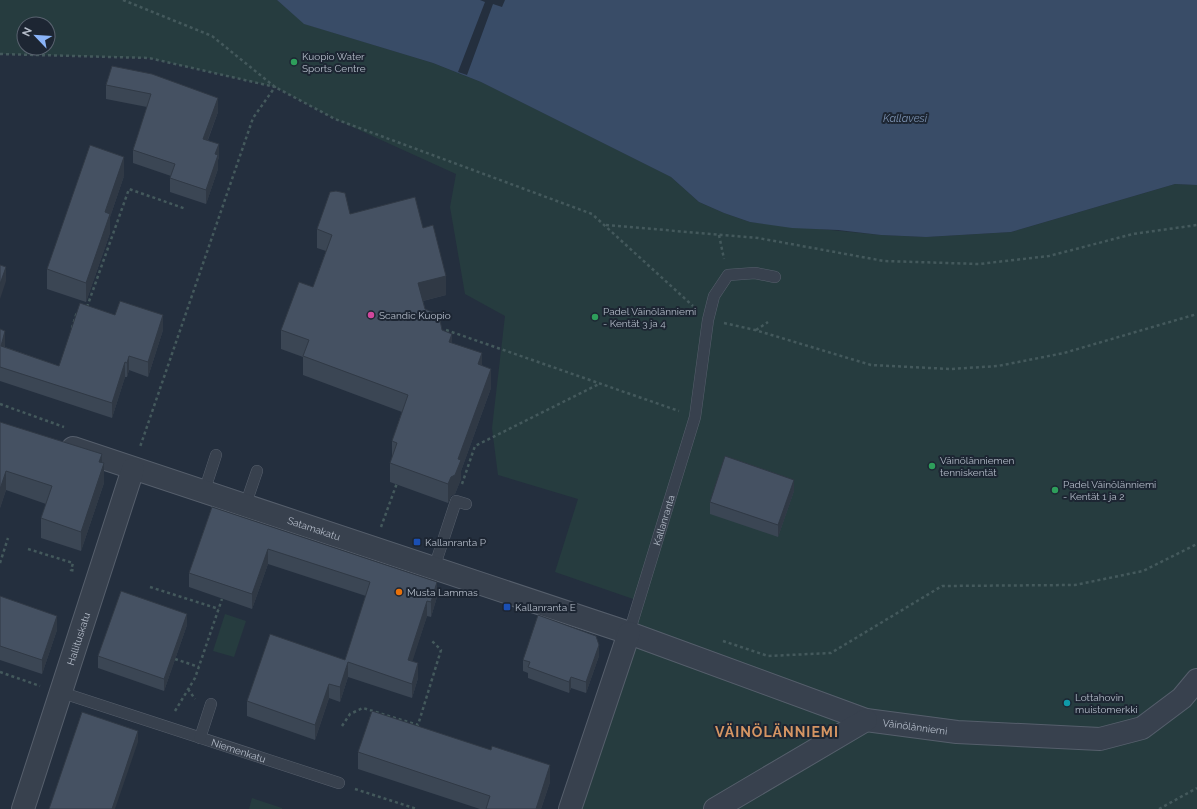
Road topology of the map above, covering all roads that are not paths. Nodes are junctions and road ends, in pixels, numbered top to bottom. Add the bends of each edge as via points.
1 (775, 277) dead end
2 (52, 441) edge
3 (216, 455) dead end
4 (133, 469) junction
5 (257, 471) dead end
6 (204, 492) junction
7 (461, 503) road end
8 (245, 506) junction
9 (434, 568) junction
10 (629, 633) junction
11 (1197, 680) edge
12 (52, 690) junction
13 (211, 704) dead end
14 (866, 720) junction
15 (200, 738) junction
16 (339, 784) road end
17 (23, 809) edge
18 (570, 809) edge
19 (715, 809) edge

1 - 10 lane, Kallanranta via 755,272 728,275 714,296 708,320 695,417
2 - 4 street, Satamakatu
3 - 6 lane
4 - 6 street, Satamakatu
4 - 12 street, Hallituskatu
5 - 8 lane
6 - 8 street, Satamakatu
7 - 9 lane
8 - 9 street, Satamakatu
9 - 10 street, Satamakatu
10 - 14 street, Väinölänniemi
10 - 18 street, Kallanranta
11 - 14 street, Väinölänniemi via 1182,698 1142,728 1100,739 957,732
12 - 15 lane, Niemenkatu
12 - 17 street, Hallituskatu
13 - 15 lane
14 - 19 street
15 - 16 lane, Niemenkatu

